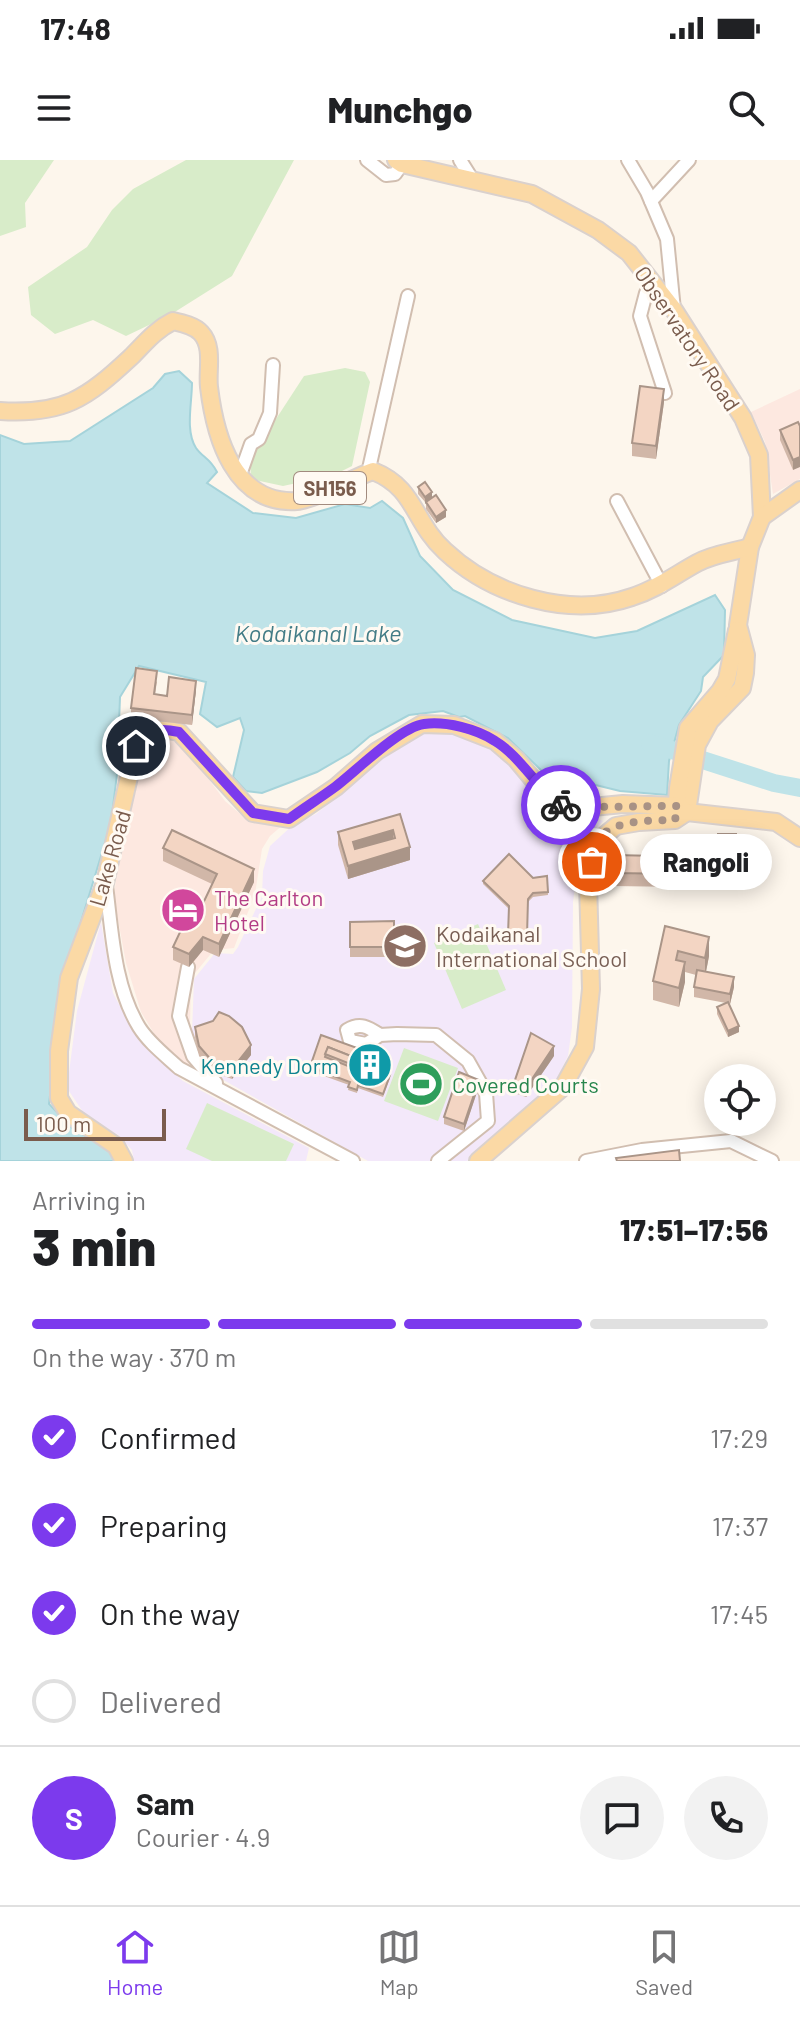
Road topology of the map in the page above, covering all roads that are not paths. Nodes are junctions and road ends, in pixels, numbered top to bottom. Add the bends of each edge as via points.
1 (367, 160) edge
2 (460, 160) edge
3 (628, 160) edge
4 (689, 160) edge
5 (399, 162) edge
6 (472, 179) junction
7 (651, 201) junction
8 (652, 282) junction
9 (408, 296) dead end
10 (674, 310) junction
11 (273, 365) dead end
12 (665, 393) edge
13 (0, 411) edge
14 (368, 473) junction
15 (240, 475) junction
16 (800, 490) edge
17 (617, 501) dead end
18 (762, 517) junction
19 (750, 547) junction
20 (662, 586) junction
21 (680, 813) junction
22 (800, 838) edge
23 (105, 883) junction
24 (188, 967) dead end
25 (380, 1035) dead end
26 (227, 1093) junction
27 (124, 1161) edge
28 (353, 1161) edge
29 (438, 1161) edge
30 (478, 1161) edge
31 (586, 1161) edge
32 (772, 1161) edge

1 - 5 street via 386,175 395,174
2 - 6 street
3 - 7 street
4 - 7 street
5 - 6 main road, Observatory Road
6 - 8 main road, Observatory Road via 532,194 598,230 629,253
7 - 10 street via 667,239
8 - 10 main road, Observatory Road
8 - 12 street via 640,316
9 - 14 street
10 - 18 main road, Observatory Road via 743,418 759,455
11 - 15 street via 270,413
13 - 15 main road, SH156 via 32,413 66,406 96,389 173,321 201,332 209,347 217,430 229,464
14 - 15 main road, SH156 via 299,501 259,495
14 - 20 main road, SH156 via 392,479 437,544 456,562 518,596 589,606
16 - 18 main road
17 - 20 street
18 - 19 main road, Observatory Road
19 - 20 main road, SH156 via 704,559
19 - 21 main road, Observatory Road via 738,625 746,655 742,688 691,744
21 - 22 main road via 776,822
21 - 23 main road, Lake Road via 623,804 561,805 495,741 454,725 422,724 377,751 289,819 253,813 179,732 165,728 147,733 136,746
21 - 30 main road via 616,826 597,842 588,882 591,989 585,1047 563,1087
23 - 26 street via 124,995 140,1028 179,1068
23 - 27 main road, Lake Road via 69,978 59,1098 68,1113 116,1146
24 - 26 street via 179,1016 193,1056
25 - 29 street via 436,1035 468,1061 486,1093 488,1121
26 - 28 street
31 - 32 street via 731,1141

